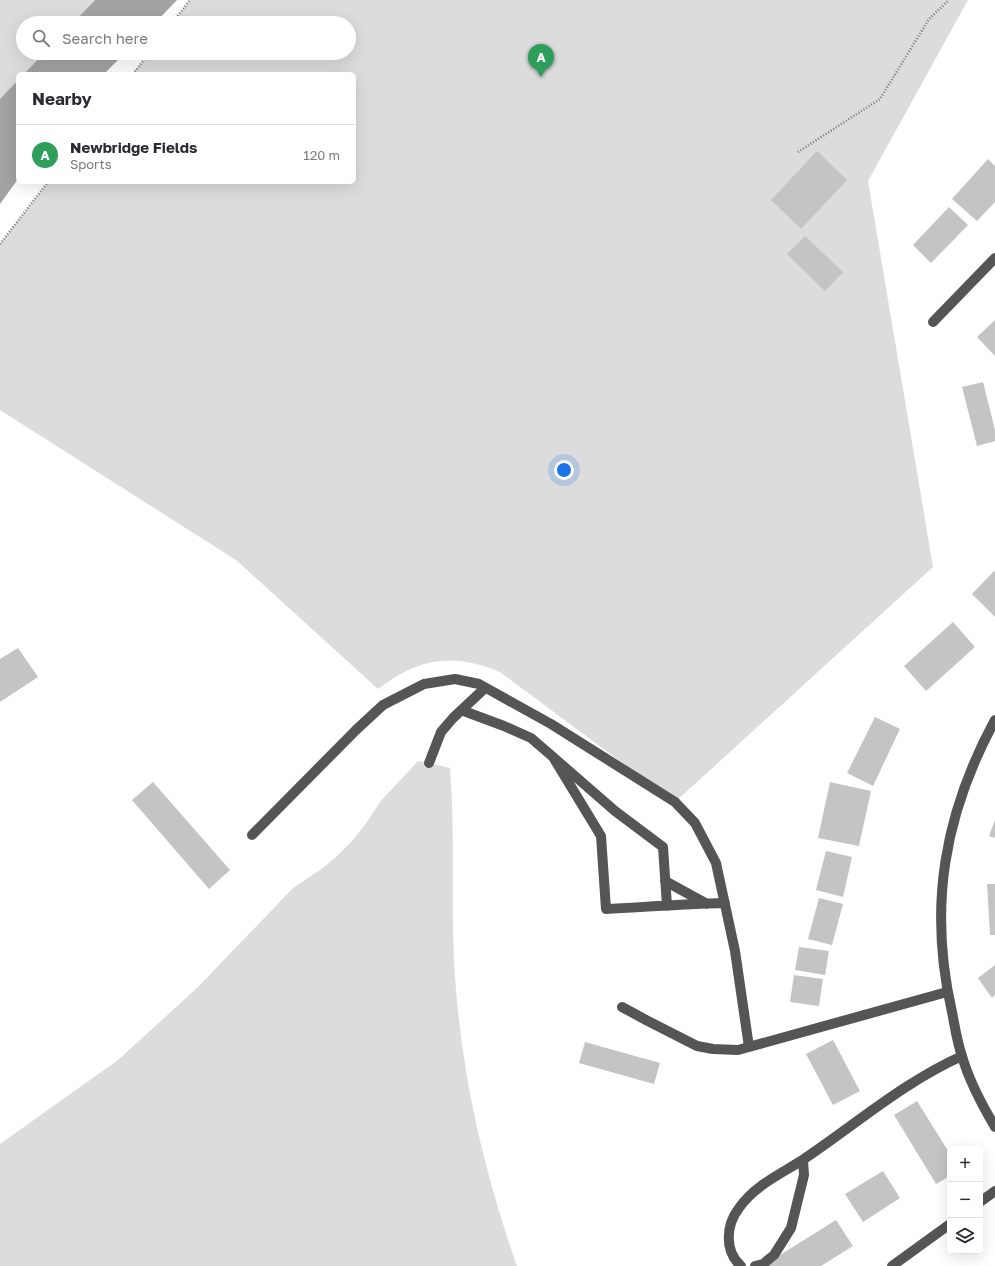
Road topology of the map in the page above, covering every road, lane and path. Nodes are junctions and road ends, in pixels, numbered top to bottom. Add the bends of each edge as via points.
1 (190, 0) edge
2 (949, 0) edge
3 (177, 16) edge
4 (144, 60) edge
5 (135, 72) edge
6 (798, 152) dead end
7 (46, 184) edge
8 (0, 244) edge
9 (995, 258) edge
10 (933, 322) dead end
11 (485, 688) junction
12 (461, 710) junction
13 (995, 720) edge
14 (553, 757) junction
15 (429, 763) dead end
16 (252, 835) dead end
17 (665, 881) junction
18 (725, 903) junction
19 (707, 904) junction
20 (666, 906) junction
21 (947, 992) junction
22 (622, 1007) dead end
23 (749, 1047) junction
24 (962, 1056) junction
25 (995, 1127) edge
26 (803, 1160) junction
27 (995, 1191) edge
28 (983, 1200) edge
29 (947, 1226) edge
30 (741, 1266) edge
31 (755, 1266) edge
32 (892, 1266) edge

1 - 3 path
2 - 6 path via 929,19 880,99
4 - 5 path
7 - 8 path
9 - 10 street
11 - 12 street
11 - 16 street via 479,684 455,679 424,684 383,705
11 - 18 street via 551,724 675,802 695,823 716,864
12 - 14 street via 531,738
12 - 15 street via 441,732
13 - 21 street via 968,777 948,843 941,912 941,939
14 - 17 street via 663,847
14 - 20 street via 601,836 606,909
17 - 19 street
17 - 20 street
18 - 19 street
18 - 23 street
19 - 20 street
21 - 23 street
21 - 24 street
22 - 23 street via 697,1046 738,1050
24 - 25 street via 980,1101
24 - 26 street via 899,1092
26 - 30 street via 751,1193 738,1208 728,1235 736,1262
26 - 31 street via 804,1175 791,1228 774,1255 763,1264
27 - 28 street
29 - 32 street

